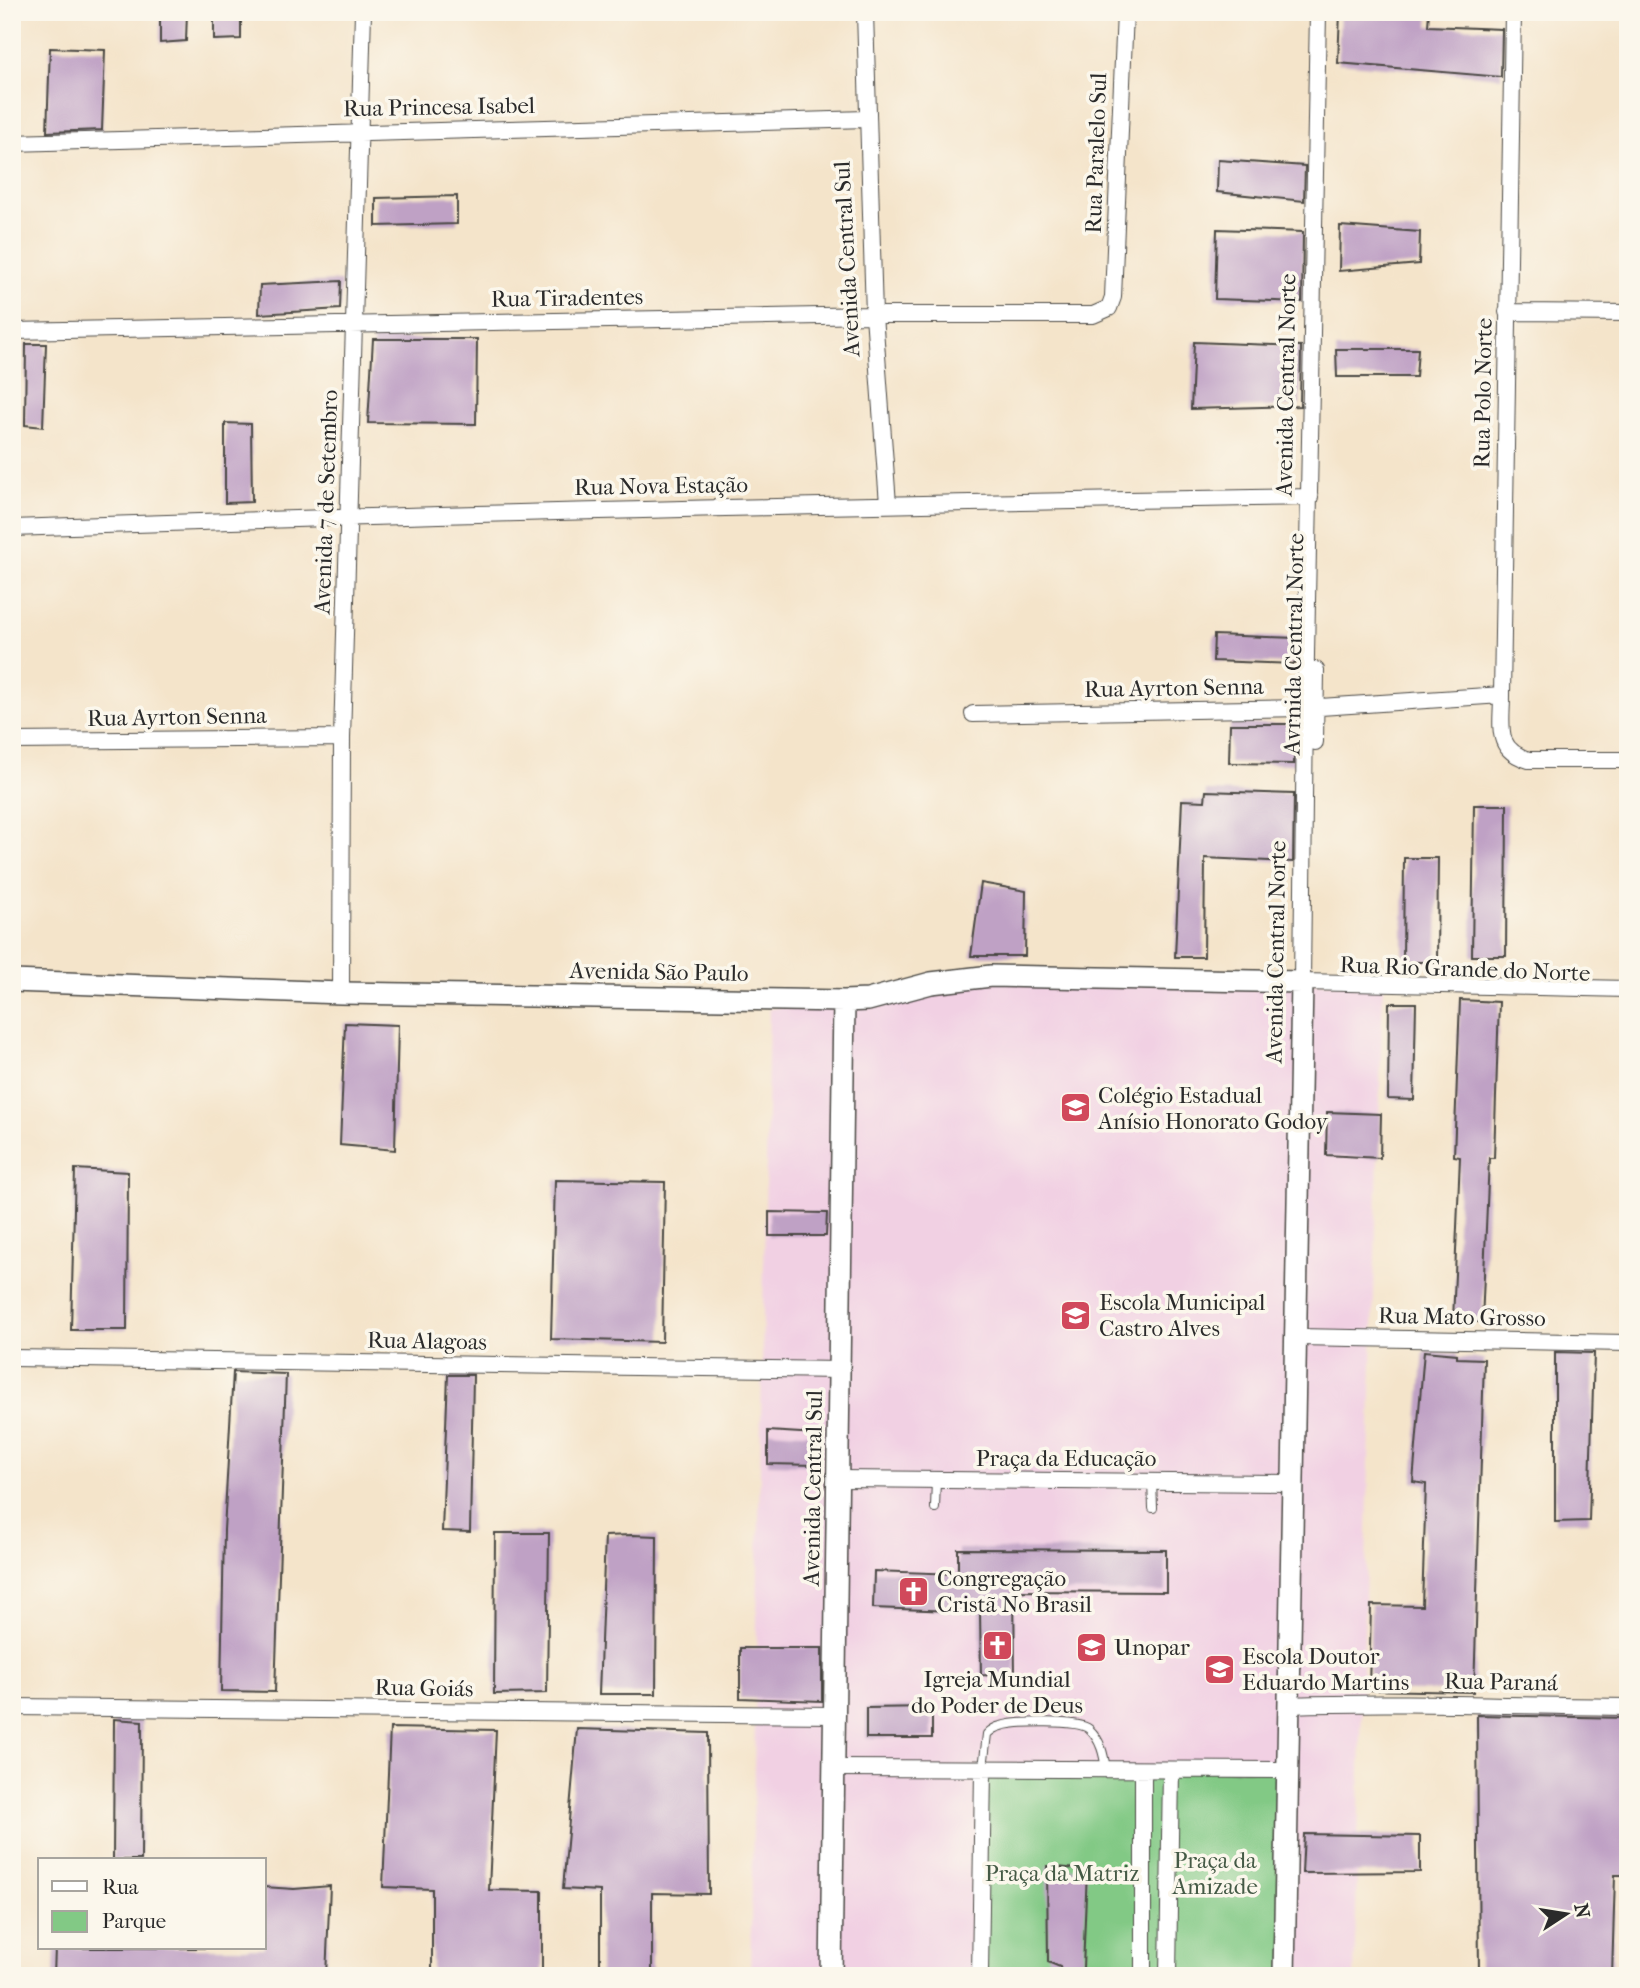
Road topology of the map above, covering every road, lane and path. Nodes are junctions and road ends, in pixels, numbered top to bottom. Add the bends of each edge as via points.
1 (363, 12) edge
2 (865, 12) edge
3 (1125, 12) edge
4 (1318, 12) edge
5 (1329, 12) edge
6 (1513, 12) edge
7 (867, 119) junction
8 (359, 132) junction
9 (12, 143) edge
10 (1113, 296) joint
11 (1507, 312) junction
12 (1628, 313) edge
13 (874, 314) junction
14 (353, 325) junction
15 (12, 331) edge
16 (1310, 498) junction
17 (888, 504) junction
18 (349, 516) junction
19 (12, 528) edge
20 (1502, 695) junction
21 (1310, 707) junction
22 (973, 714) dead end
23 (342, 738) junction
24 (12, 741) edge
25 (1628, 760) edge
26 (12, 981) edge
27 (1305, 984) junction
28 (1628, 989) edge
29 (341, 993) junction
30 (1628, 996) edge
31 (844, 1001) junction
32 (1296, 1337) junction
33 (1628, 1343) edge
34 (12, 1358) edge
35 (841, 1370) junction
36 (839, 1479) junction
37 (936, 1480) junction
38 (1152, 1481) junction
39 (1293, 1483) junction
40 (935, 1508) dead end
41 (1153, 1508) dead end
42 (1289, 1705) junction
43 (12, 1707) edge
44 (1628, 1707) edge
45 (835, 1715) junction
46 (835, 1768) junction
47 (983, 1769) junction
48 (1106, 1770) junction
49 (1143, 1770) junction
50 (1171, 1770) junction
51 (1288, 1770) junction
52 (831, 1976) edge
53 (980, 1976) edge
54 (1143, 1976) edge
55 (1168, 1976) edge
56 (1284, 1976) edge

1 - 8 street, Avenida 7 de Setembro
2 - 7 street, Avenida Central Sul
3 - 10 street, Rua Paralelo Sul
4 - 16 street, Avenida Central Norte
5 - 21 street, Avrnida Central Norte
6 - 11 street, Rua Polo Norte
7 - 8 street, Rua Princesa Isabel
7 - 13 street, Avenida Central Sul
8 - 9 street, Rua Princesa Isabel
8 - 14 street, Avenida 7 de Setembro
10 - 13 street, Rua Tiradentes via 1109,309 1093,316
11 - 12 street
11 - 20 street, Rua Polo Norte
13 - 14 street, Rua Tiradentes
13 - 17 street, Avenida Central Sul
14 - 15 street, Rua Tiradentes
14 - 18 street, Avenida 7 de Setembro
16 - 17 street, Rua Nova Estação
16 - 21 street, Avenida Central Norte
17 - 18 street, Rua Nova Estação
18 - 19 street, Rua Nova Estação
18 - 23 street, Avenida 7 de Setembro
20 - 21 street, Rua Ayrton Senna
20 - 25 street, Rua Polo Norte via 1503,741 1514,756
21 - 22 street, Rua Ayrton Senna
21 - 27 street, Avenida Central Norte
23 - 24 street, Rua Ayrton Senna
23 - 29 street, Avenida 7 de Setembro
26 - 29 main road, Avenida São Paulo
27 - 28 street, Rua Rio Grande do Norte
27 - 30 street, Rua Rio Grande do Norte
27 - 31 main road, Avenida São Paulo via 991,976
27 - 32 main road, Avenida Central Norte
29 - 31 main road, Avenida São Paulo
31 - 35 main road, Avenida Central Sul
32 - 33 street, Rua Mato Grosso
32 - 39 main road, Avenida Central Norte
34 - 35 street, Rua Alagoas
35 - 36 main road, Avenida Central Sul
36 - 37 street, Praça da Educação
36 - 45 main road, Avenida Central Sul
37 - 38 street, Praça da Educação
37 - 40 lane
38 - 39 street, Praça da Educação
38 - 41 lane
39 - 42 main road, Avenida Central Norte
42 - 44 street, Rua Paraná via 1385,1702
42 - 51 main road, Avenida Central Norte
43 - 45 street, Rua Goiás
45 - 46 main road, Avenida Central Sul
46 - 47 street
46 - 52 main road, Avenida Central Sul
47 - 48 street
47 - 48 lane via 987,1734 992,1730 1004,1725 1071,1723 1084,1726 1098,1740
47 - 53 street
48 - 49 street
49 - 50 street
49 - 54 street
50 - 51 street
50 - 55 street
51 - 56 main road, Avenida Central Norte

